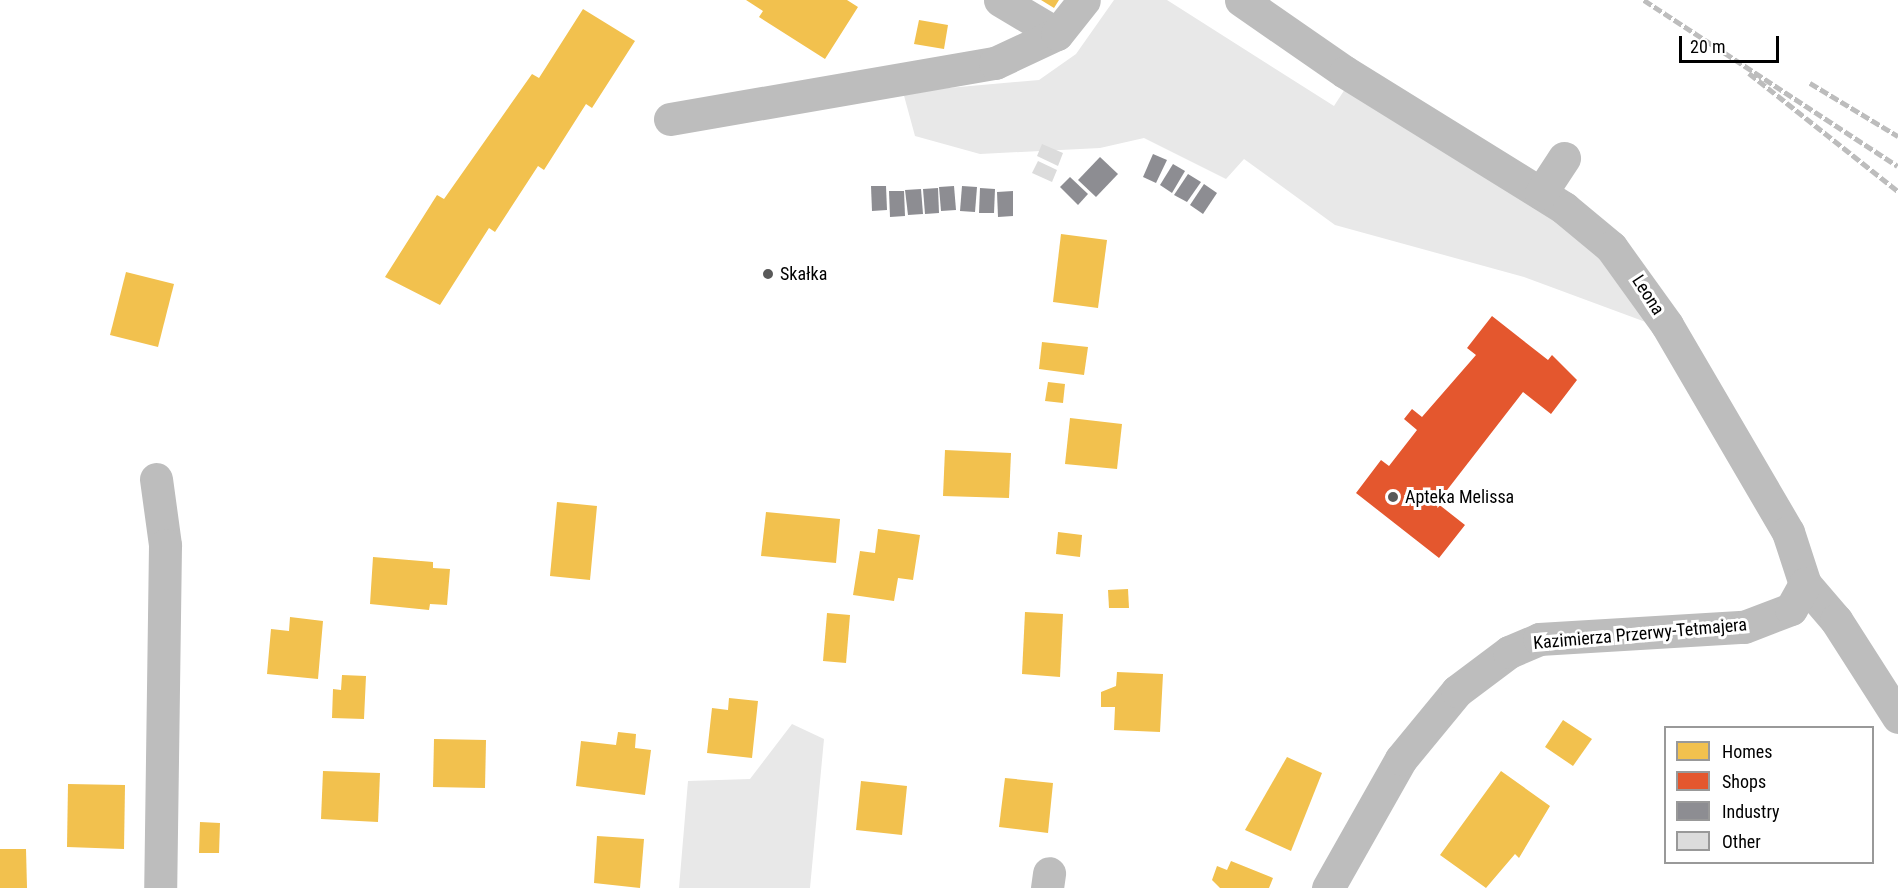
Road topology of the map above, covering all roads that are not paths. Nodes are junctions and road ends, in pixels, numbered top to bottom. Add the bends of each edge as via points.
1 (1000, 0) edge
2 (1084, 0) edge
3 (1251, 2) edge
4 (1057, 34) junction
5 (670, 119) dead end
6 (1564, 158) dead end
7 (1541, 193) junction
8 (156, 479) dead end
9 (1805, 584) junction
10 (1898, 717) edge
11 (160, 888) edge
12 (1328, 888) edge

1 - 4 street
2 - 4 street
3 - 7 street, Leona via 1345,72
4 - 5 street via 995,63
6 - 7 street
7 - 9 street, Leona via 1585,224 1633,272 1788,532
8 - 11 street via 165,545
9 - 10 street, Leona via 1836,620
9 - 12 street, Kazimierza Przerwy-Tetmajera via 1791,609 1743,627 1539,639 1509,652 1457,692 1401,759

